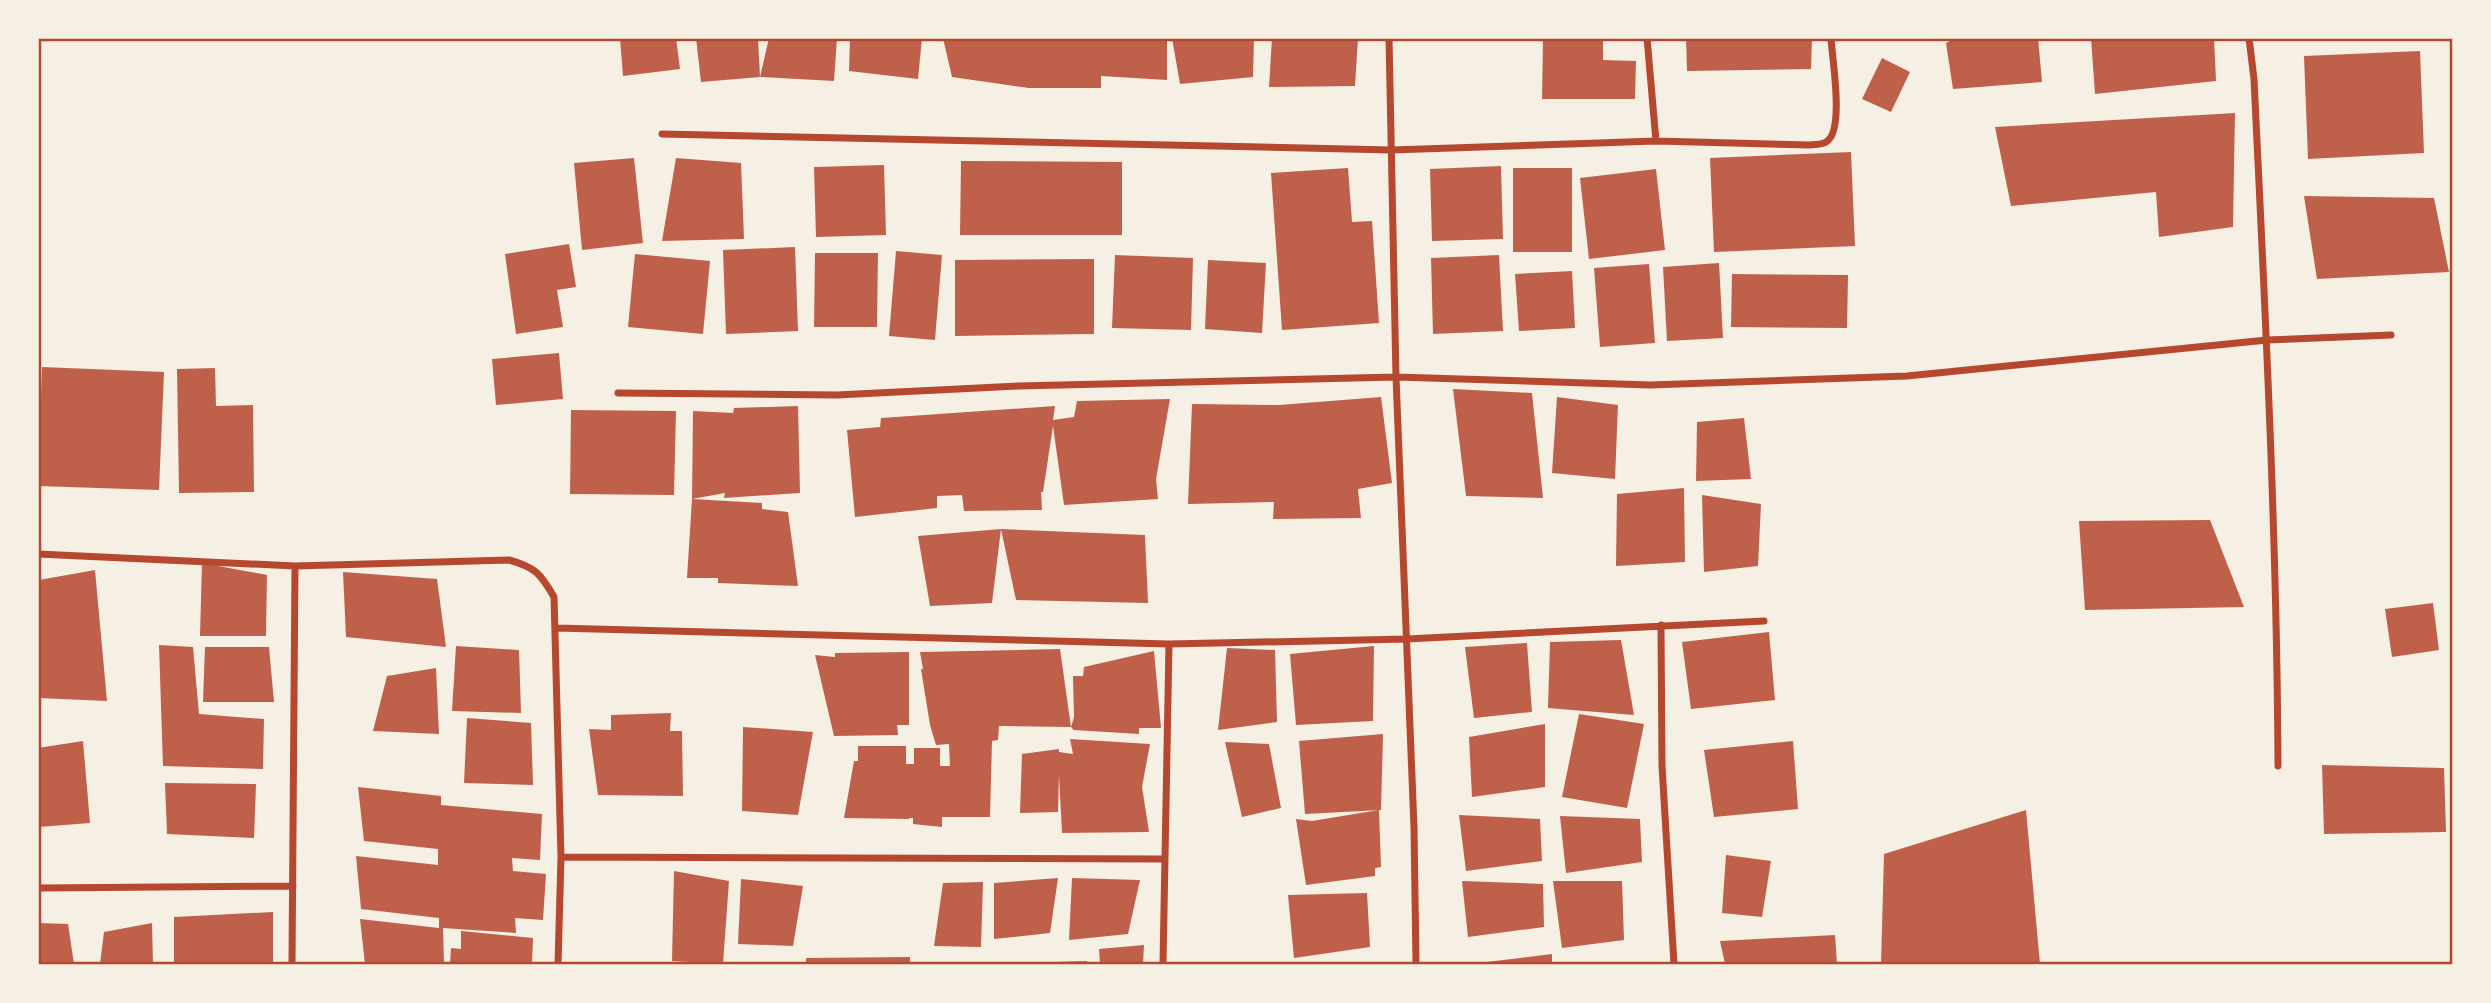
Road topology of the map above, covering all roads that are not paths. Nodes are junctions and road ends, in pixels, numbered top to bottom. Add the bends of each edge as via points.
1 (1389, 38) edge
2 (1647, 38) edge
3 (1831, 38) edge
4 (2249, 38) edge
5 (662, 134) dead end
6 (1656, 141) junction
7 (1392, 150) junction
8 (2392, 335) dead end
9 (2267, 340) junction
10 (1396, 377) junction
11 (618, 393) dead end
12 (38, 554) edge
13 (295, 565) junction
14 (1764, 621) dead end
15 (1661, 625) junction
16 (556, 628) junction
17 (1407, 639) junction
18 (1169, 644) junction
19 (2278, 766) dead end
20 (561, 858) junction
21 (1164, 859) junction
22 (293, 886) junction
23 (38, 888) edge
24 (292, 964) edge
25 (558, 964) edge
26 (1163, 964) edge
27 (1416, 964) edge
28 (1674, 964) edge

1 - 7 street
2 - 6 street
3 - 6 street via 1837,121 1826,143
4 - 9 street
5 - 7 street
6 - 7 street
7 - 10 street
8 - 9 street
9 - 10 street via 1908,376 1650,385
9 - 19 street
10 - 11 street via 1020,386 837,396
10 - 17 street
12 - 13 street
13 - 16 street via 509,560 529,566 543,578 554,597
13 - 22 street
14 - 15 street
15 - 17 street
15 - 28 street via 1662,766
16 - 18 street
16 - 20 street
17 - 18 street
17 - 27 street
18 - 21 street
20 - 21 street
20 - 25 street
21 - 26 street
22 - 23 street
22 - 24 street

